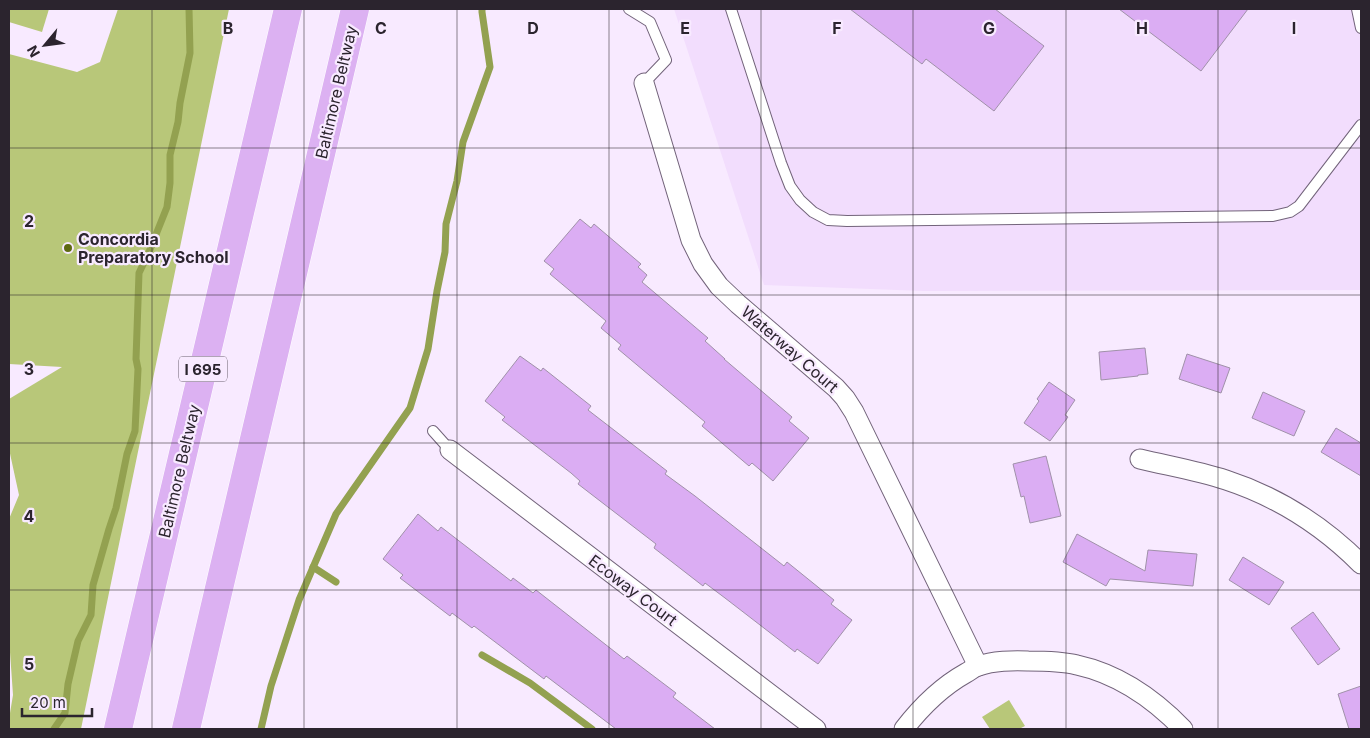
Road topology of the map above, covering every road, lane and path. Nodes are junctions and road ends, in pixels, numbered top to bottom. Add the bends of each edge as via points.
1 (288, 9) edge
2 (355, 9) edge
3 (629, 9) edge
4 (731, 9) edge
5 (1357, 9) edge
6 (1361, 28) edge
7 (644, 83) joint
8 (1361, 125) edge
9 (433, 431) dead end
10 (450, 450) joint
11 (1140, 458) dead end
12 (1361, 564) edge
13 (978, 666) junction
14 (118, 729) edge
15 (186, 729) edge
16 (816, 729) edge
17 (904, 729) edge
18 (1183, 729) edge

1 - 14 highway, Baltimore Beltway / I 695
2 - 15 highway, Baltimore Beltway
3 - 7 lane via 650,22 666,60
4 - 8 lane via 790,186 813,212 828,220 1273,216 1299,206
5 - 6 lane
7 - 13 street, Waterway Court via 691,240 703,264 738,304 845,398
9 - 10 lane
10 - 16 street, Ecoway Court
11 - 12 street via 1255,491 1315,524
13 - 17 street via 937,693
13 - 18 street via 1013,660 1077,665 1109,675 1144,694

